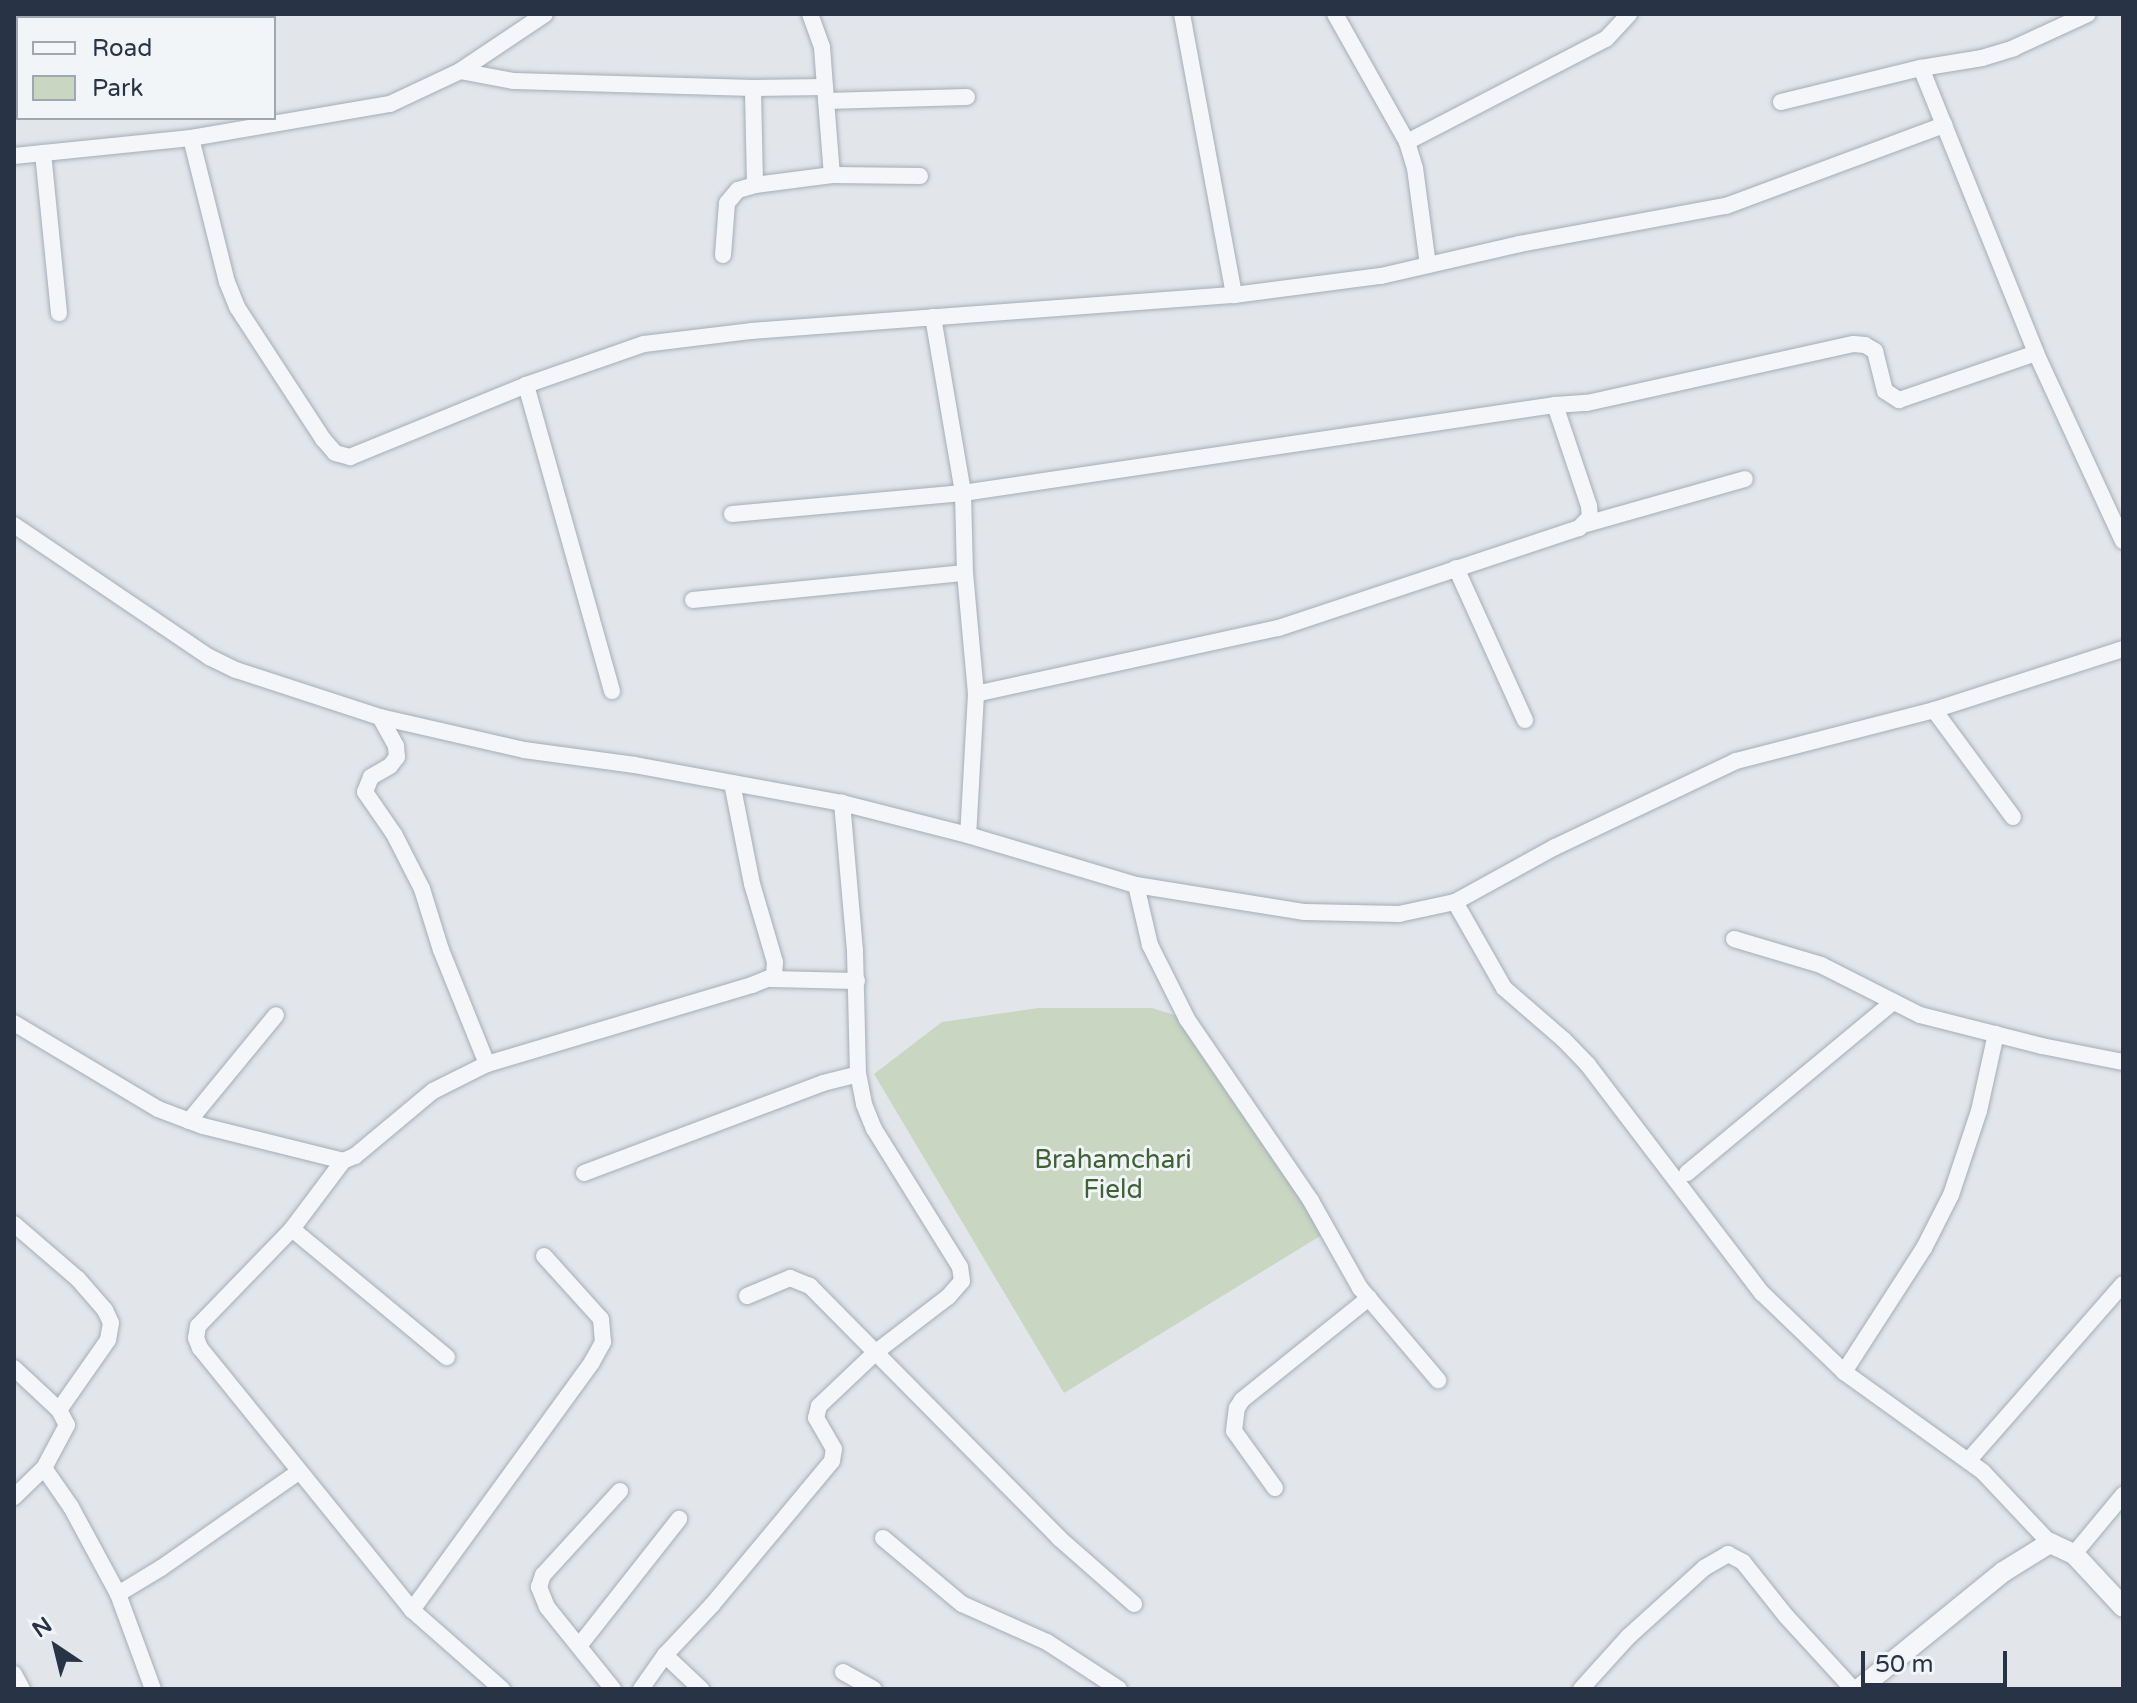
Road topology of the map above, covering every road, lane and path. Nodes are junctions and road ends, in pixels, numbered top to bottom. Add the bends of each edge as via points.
1 (545, 14) edge
2 (810, 14) edge
3 (1182, 14) edge
4 (1335, 14) edge
5 (1629, 14) edge
6 (2088, 14) edge
7 (1921, 68) junction
8 (460, 71) junction
9 (753, 88) junction
10 (826, 94) junction
11 (967, 97) dead end
12 (1781, 102) dead end
13 (1944, 125) junction
14 (191, 138) junction
15 (1407, 142) junction
16 (43, 153) junction
17 (14, 156) edge
18 (832, 175) junction
19 (920, 176) dead end
20 (755, 185) junction
21 (723, 255) dead end
22 (1428, 265) junction
23 (1234, 295) junction
24 (59, 313) dead end
25 (933, 317) junction
26 (2036, 353) junction
27 (526, 385) junction
28 (1555, 405) junction
29 (1745, 479) dead end
30 (963, 493) junction
31 (732, 514) dead end
32 (1586, 524) junction
33 (14, 525) edge
34 (2123, 541) edge
35 (1456, 568) junction
36 (965, 573) junction
37 (693, 600) dead end
38 (2123, 649) edge
39 (612, 691) dead end
40 (976, 694) junction
41 (1934, 710) junction
42 (380, 717) junction
43 (1525, 720) dead end
44 (732, 783) junction
45 (842, 803) junction
46 (2013, 817) dead end
47 (968, 835) junction
48 (1136, 885) junction
49 (1455, 902) junction
50 (1734, 939) dead end
51 (770, 979) junction
52 (857, 981) junction
53 (1892, 1003) junction
54 (276, 1015) dead end
55 (14, 1023) edge
56 (1996, 1034) junction
57 (2123, 1062) edge
58 (487, 1064) junction
59 (858, 1074) junction
60 (189, 1121) junction
61 (343, 1161) junction
62 (584, 1173) dead end
63 (1687, 1173) dead end
64 (14, 1224) edge
65 (292, 1229) junction
66 (544, 1256) dead end
67 (2123, 1284) edge
68 (747, 1296) dead end
69 (1369, 1298) junction
70 (876, 1352) junction
71 (447, 1357) dead end
72 (14, 1368) edge
73 (1844, 1372) junction
74 (1438, 1380) dead end
75 (59, 1410) junction
76 (1968, 1461) junction
77 (44, 1468) junction
78 (300, 1471) junction
79 (1275, 1488) dead end
80 (620, 1491) dead end
81 (2123, 1495) edge
82 (14, 1497) edge
83 (679, 1519) dead end
84 (883, 1538) dead end
85 (2050, 1543) junction
86 (2074, 1554) junction
87 (118, 1594) junction
88 (1134, 1604) dead end
89 (2123, 1607) edge
90 (412, 1610) junction
91 (579, 1646) junction
92 (665, 1655) junction
93 (843, 1672) dead end
94 (14, 1674) edge
95 (22, 1689) edge
96 (153, 1689) edge
97 (502, 1689) edge
98 (613, 1689) edge
99 (641, 1689) edge
100 (701, 1689) edge
101 (874, 1689) edge
102 (1119, 1689) edge
103 (1581, 1689) edge
104 (1853, 1689) edge
105 (1859, 1689) edge

1 - 8 street
2 - 10 street via 822,47
3 - 23 street
4 - 15 street
5 - 15 street via 1606,39
6 - 7 street via 2014,48
7 - 12 street
7 - 13 street
8 - 9 street via 514,81
8 - 14 street via 390,104
9 - 10 street
9 - 20 street
10 - 11 street
10 - 18 street
13 - 22 street via 1726,206
13 - 26 street
14 - 16 street
14 - 27 street via 237,307 335,453 364,453
15 - 22 street
16 - 17 street
16 - 24 street
18 - 19 street
18 - 20 street
20 - 21 street via 738,190 727,203
22 - 23 street
23 - 25 street
25 - 27 street via 644,344
25 - 30 street
26 - 28 street via 1899,400 1885,391 1875,351 1854,344 1587,403
26 - 34 street
27 - 39 street
28 - 30 street
28 - 32 street via 1589,506
29 - 32 street
30 - 31 street
30 - 36 street
32 - 35 street
33 - 42 street via 209,657
35 - 40 street via 1278,628
35 - 43 street
36 - 37 street
36 - 40 street
38 - 41 street
40 - 47 street
41 - 46 street
41 - 49 street via 1736,761
42 - 44 street via 524,750
42 - 58 street via 397,757 371,777 365,792 422,889
44 - 45 street
44 - 51 street via 752,884 775,962
45 - 47 street
45 - 52 street
47 - 48 street
48 - 49 street via 1305,912 1399,914
48 - 69 street via 1150,945 1187,1019 1311,1201
49 - 73 street via 1504,988 1588,1065 1762,1293
50 - 53 street via 1821,965
51 - 52 street
51 - 58 street
52 - 59 street
53 - 56 street
53 - 63 street
54 - 60 street
55 - 60 street via 130,1095
56 - 57 street
56 - 73 street via 1979,1111 1951,1195 1924,1248
58 - 61 street via 433,1091
59 - 62 street
59 - 70 street via 874,1129 963,1273 948,1297
60 - 61 street
61 - 65 street
64 - 75 street via 78,1279 111,1323 108,1340
65 - 71 street
65 - 78 street via 196,1332 200,1348
66 - 90 street via 601,1319 603,1342
67 - 76 street
68 - 70 street via 790,1278 800,1280
69 - 74 street
69 - 79 street via 1237,1408 1234,1431
70 - 88 street via 1059,1538
70 - 92 street via 816,1412 834,1449 832,1461
72 - 75 street
73 - 76 street
75 - 77 street via 66,1431
76 - 85 street
77 - 82 street
77 - 87 street
78 - 87 street
78 - 90 street
80 - 91 street via 543,1575 539,1587 547,1607
81 - 86 street
83 - 91 street
84 - 102 street via 962,1604 1047,1642
85 - 86 street
85 - 105 street via 2003,1572
86 - 89 street
87 - 96 street
90 - 97 street
91 - 98 street
92 - 99 street
92 - 100 street
93 - 101 street
94 - 95 street
103 - 104 street via 1639,1627 1704,1568 1728,1554 1743,1562

